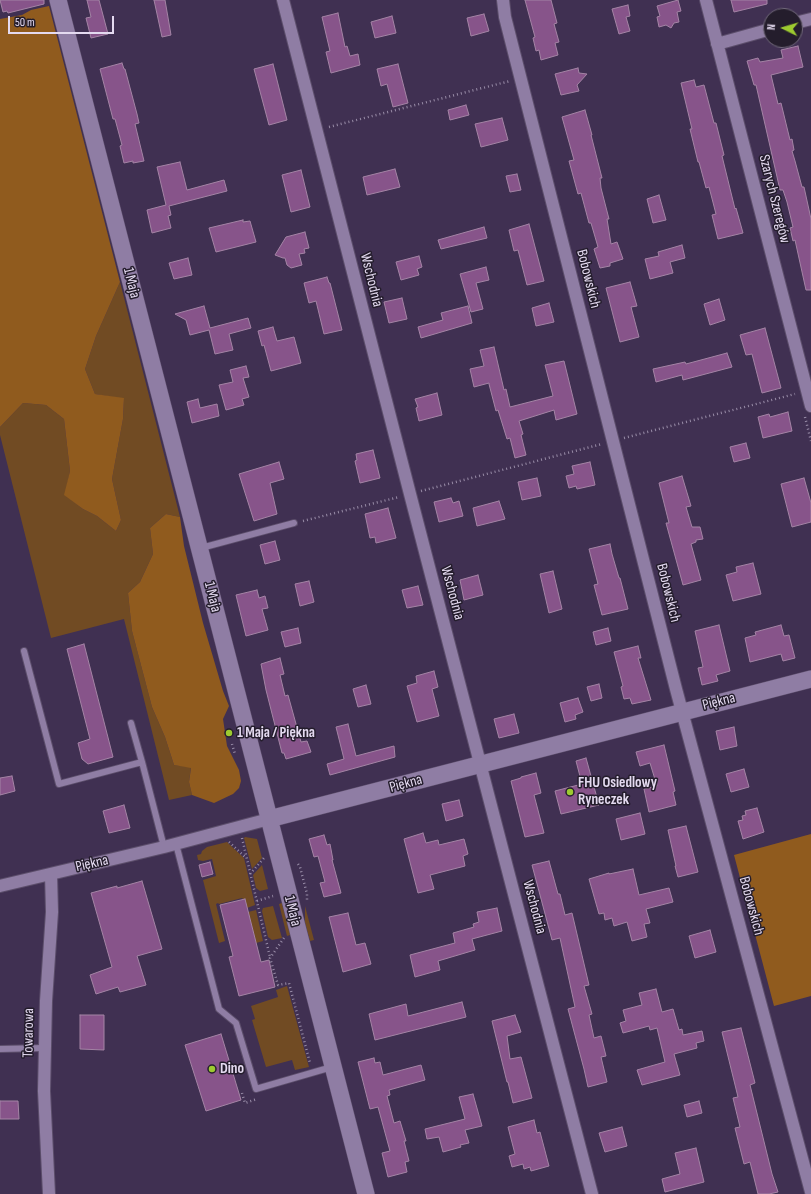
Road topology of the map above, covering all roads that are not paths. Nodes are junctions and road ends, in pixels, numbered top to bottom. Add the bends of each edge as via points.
1 (58, 0) edge
2 (283, 0) edge
3 (503, 0) edge
4 (706, 0) edge
5 (763, 31) edge
6 (717, 44) junction
7 (806, 391) edge
8 (811, 406) edge
9 (294, 523) road end
10 (199, 548) junction
11 (24, 651) dead end
12 (811, 679) edge
13 (682, 712) junction
14 (131, 723) dead end
15 (142, 762) junction
16 (480, 764) junction
17 (269, 820) junction
18 (170, 846) junction
19 (52, 874) junction
20 (0, 886) edge
21 (44, 1048) junction
22 (0, 1049) edge
23 (333, 1067) junction
24 (811, 1192) edge
25 (49, 1194) edge
26 (366, 1194) edge
27 (592, 1194) edge

1 - 10 street, 1 Maja
2 - 16 street, Wschodnia
3 - 13 street, Bobowskich via 505,17
4 - 6 street, Szarych Szeregów
5 - 6 street
6 - 7 street, Szarych Szeregów
7 - 8 street, Szarych Szeregów
9 - 10 lane
10 - 17 street, 1 Maja
11 - 15 lane via 59,784
12 - 13 street, Piękna
13 - 16 street, Piękna
13 - 24 street, Bobowskich
14 - 15 lane
15 - 18 lane
16 - 17 street, Piękna
16 - 27 street, Wschodnia
17 - 18 street, Piękna
17 - 23 street, 1 Maja
18 - 19 street, Piękna
18 - 23 lane via 219,1008 236,1023 256,1089
19 - 20 street, Piękna
19 - 21 street, Towarowa
21 - 22 lane
21 - 25 street, Towarowa
23 - 26 street, 1 Maja

